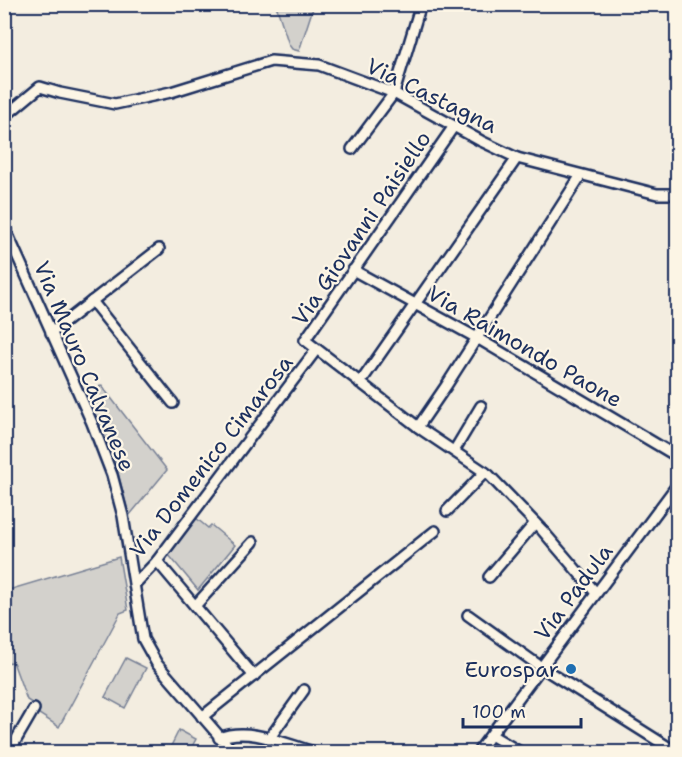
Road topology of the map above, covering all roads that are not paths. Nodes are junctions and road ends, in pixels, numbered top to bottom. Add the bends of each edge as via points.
1 (422, 4) edge
2 (394, 93) junction
3 (4, 117) edge
4 (454, 126) junction
5 (352, 149) dead end
6 (517, 158) junction
7 (581, 175) junction
8 (678, 194) edge
9 (4, 226) edge
10 (7, 241) edge
11 (159, 249) dead end
12 (353, 270) junction
13 (92, 301) junction
14 (414, 305) junction
15 (51, 333) junction
16 (477, 338) junction
17 (316, 350) junction
18 (360, 382) junction
19 (173, 402) dead end
20 (481, 406) dead end
21 (418, 427) junction
22 (454, 451) junction
23 (678, 457) edge
24 (485, 472) junction
25 (678, 484) edge
26 (447, 511) dead end
27 (536, 523) junction
28 (435, 531) dead end
29 (253, 543) dead end
30 (157, 561) junction
31 (489, 577) dead end
32 (135, 584) junction
33 (596, 593) junction
34 (195, 606) junction
35 (468, 615) dead end
36 (541, 667) junction
37 (254, 676) junction
38 (304, 690) dead end
39 (34, 709) dead end
40 (202, 717) junction
41 (491, 735) junction
42 (219, 738) junction
43 (269, 739) junction
44 (661, 748) edge
45 (9, 753) edge
46 (233, 753) edge
47 (314, 753) edge
48 (478, 753) edge
49 (520, 753) edge
50 (676, 753) edge

1 - 2 street
2 - 3 street, Via Castagna via 319,65 271,61 171,92 115,104 40,87
2 - 4 street, Via Castagna
2 - 5 street
4 - 6 street, Via Castagna
4 - 12 street, Via Giovanni Paisiello
6 - 7 street, Via Castagna
6 - 14 street
7 - 8 street, Via Castagna via 657,194
7 - 16 street
9 - 10 street, Via Mauro Calvanese
10 - 15 street, Via Mauro Calvanese
11 - 13 street
12 - 14 street, Via Raimondo Paone
12 - 17 street, Via Giovanni Paisiello via 305,340
13 - 15 street
13 - 19 street
14 - 16 street, Via Raimondo Paone
14 - 18 street
15 - 32 street, Via Mauro Calvanese via 112,475
16 - 21 street
16 - 23 street, Via Raimondo Paone
17 - 18 street
17 - 30 street, Via Domenico Cimarosa
18 - 21 street
20 - 22 street
21 - 22 street
22 - 24 street
24 - 26 street
24 - 27 street
25 - 33 street, Via Padula
27 - 31 street
27 - 33 street
28 - 37 street
29 - 34 street
30 - 32 street, Via Domenico Cimarosa
30 - 34 street
32 - 40 street, Via Mauro Calvanese via 143,639 157,664
33 - 36 street, Via Padula
34 - 37 street
35 - 36 street
36 - 41 street, Via Padula
36 - 44 street
37 - 40 street
38 - 43 street
39 - 45 street
40 - 42 street, Via Mauro Calvanese
41 - 48 street, Via Padula
41 - 49 street
42 - 43 street via 239,732
42 - 46 street, Via Mauro Calvanese
43 - 47 street
44 - 50 street

